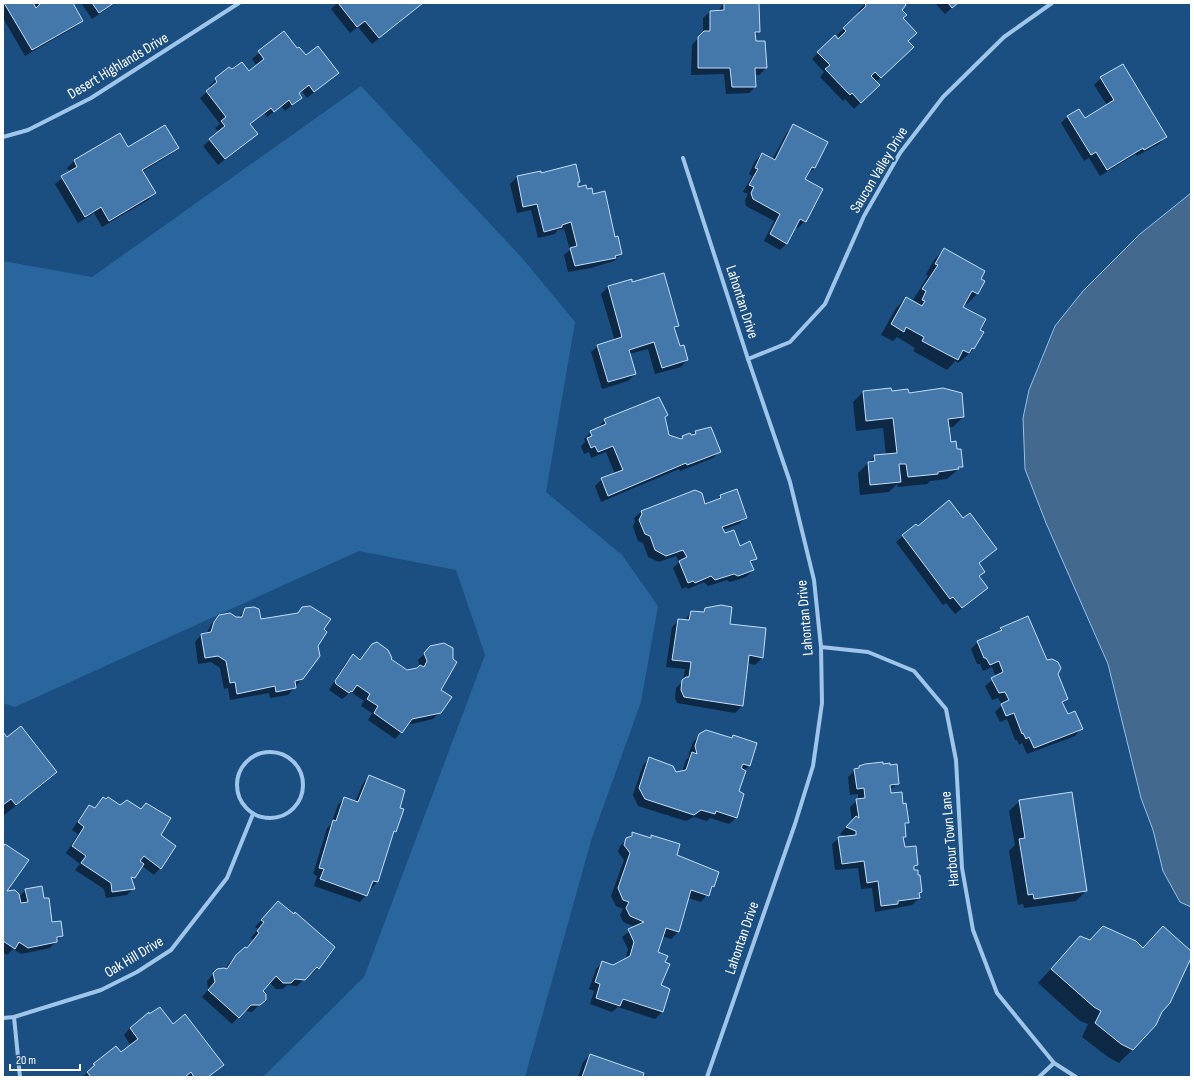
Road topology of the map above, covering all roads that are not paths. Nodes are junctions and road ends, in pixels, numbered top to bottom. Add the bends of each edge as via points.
1 (239, 3) edge
2 (1052, 3) edge
3 (3, 137) edge
4 (683, 158) dead end
5 (748, 359) junction
6 (821, 647) junction
7 (253, 814) junction
8 (14, 1017) junction
9 (3, 1018) edge
10 (1054, 1062) junction
11 (20, 1077) edge
12 (706, 1077) edge
13 (1039, 1077) edge
14 (1076, 1077) edge

1 - 3 street, Desert Highlands Drive via 91,98 28,130
2 - 5 street, Saucon Valley Drive via 1004,37 948,91 900,153 864,216 825,304 790,342
4 - 5 street, Lahontan Drive
5 - 6 street, Lahontan Drive via 792,488 814,580
6 - 10 street, Harbour Town Lane via 868,652 914,671 946,709 956,760 962,868 973,930 998,993
6 - 12 street, Lahontan Drive via 822,703 813,766
7 - 7 street via 273,819 291,811 298,803 302,794 302,778 296,765 288,757 279,753 263,753 242,767 238,777 239,798
7 - 8 street, Oak Hill Drive via 227,878 171,950 137,972 101,990
8 - 9 street, Oak Hill Drive
8 - 11 street
10 - 13 street
10 - 14 street, Harbour Town Lane

